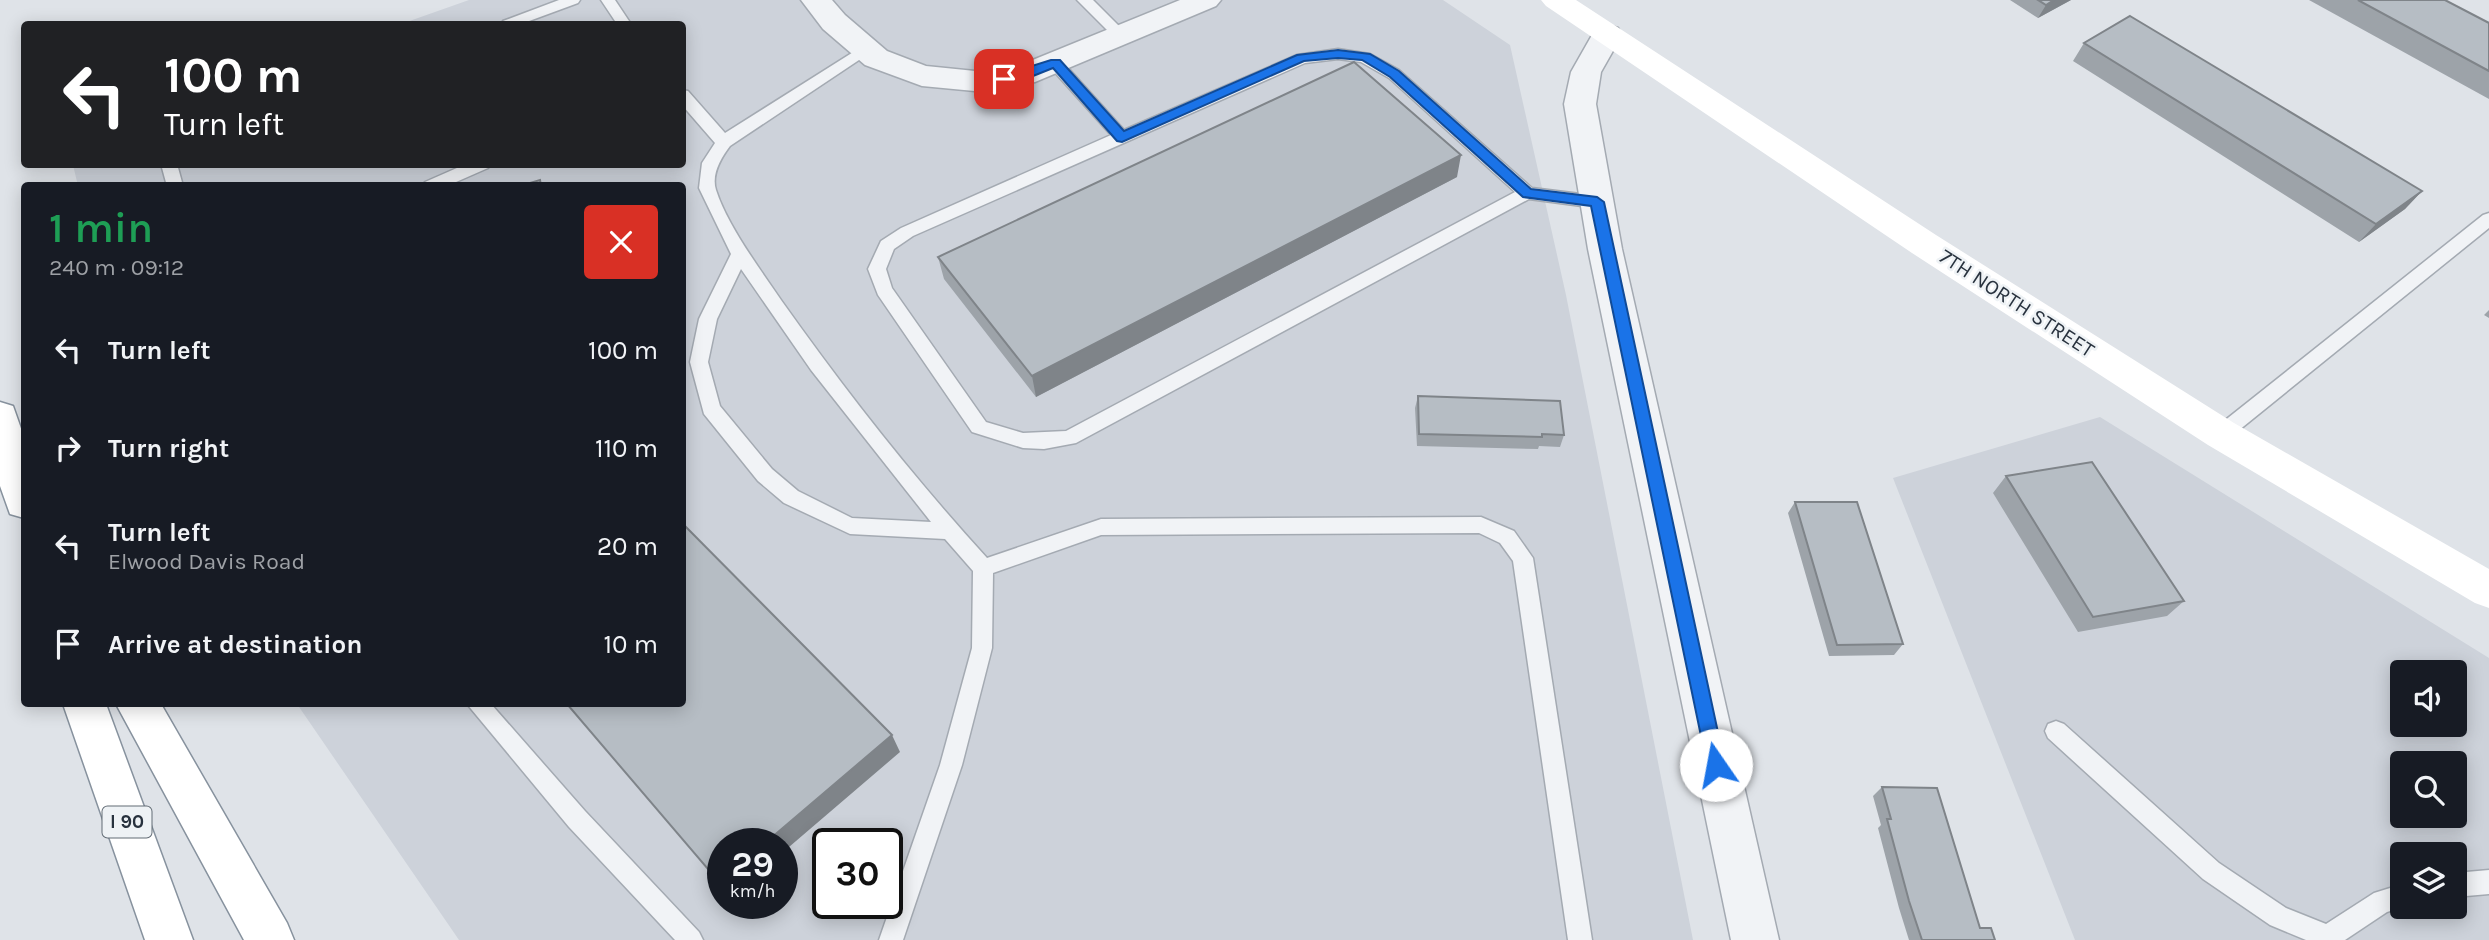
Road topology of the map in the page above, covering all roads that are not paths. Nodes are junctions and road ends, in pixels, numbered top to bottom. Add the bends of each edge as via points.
1 (573, 0) edge
2 (608, 0) edge
3 (816, 0) edge
4 (1084, 0) edge
5 (1206, 0) edge
6 (1556, 0) edge
7 (516, 21) edge
8 (622, 21) edge
9 (1607, 35) junction
10 (1121, 36) junction
11 (866, 49) junction
12 (1055, 63) junction
13 (686, 100) edge
14 (1122, 137) junction
15 (723, 142) junction
16 (473, 168) edge
17 (440, 182) edge
18 (1527, 193) junction
19 (1597, 202) junction
20 (2489, 219) edge
21 (740, 254) junction
22 (2, 424) edge
23 (2221, 434) junction
24 (21, 467) edge
25 (21, 491) edge
26 (950, 531) junction
27 (983, 568) junction
28 (2489, 590) edge
29 (86, 707) edge
30 (140, 707) edge
31 (481, 707) edge
32 (2056, 731) dead end
33 (2489, 882) edge
34 (2467, 884) edge
35 (2390, 899) edge
36 (2328, 938) edge
37 (169, 940) edge
38 (270, 940) edge
39 (691, 940) edge
40 (891, 940) edge
41 (1580, 940) edge
42 (1755, 940) edge

1 - 7 lane
2 - 8 lane
3 - 11 street
4 - 10 lane
5 - 10 street
6 - 9 main road, 7TH NORTH STREET
9 - 19 street via 1586,72 1580,104
9 - 23 main road, 7TH NORTH STREET
10 - 12 street
11 - 12 street via 876,58 922,76 985,82
11 - 15 lane
12 - 14 lane
13 - 15 lane
14 - 18 lane via 1302,58 1365,57 1394,74
14 - 18 lane via 907,232 887,245 877,269 884,290 979,427 998,436 1032,444 1069,438
15 - 21 lane via 710,163 707,188
16 - 17 lane
18 - 19 lane
19 - 42 street
20 - 23 lane
21 - 26 lane via 817,365
21 - 26 lane via 708,319 699,362 711,409 765,475 791,496 850,526
22 - 24 main road
22 - 25 main road
23 - 28 main road, 7TH NORTH STREET
26 - 27 lane
27 - 40 lane via 982,648 951,765
27 - 41 lane via 1101,527 1481,526 1507,537 1522,558
29 - 37 main road, I 90
30 - 38 main road
31 - 39 lane via 577,820
32 - 36 lane via 2211,871 2278,917
33 - 34 lane
35 - 36 lane

